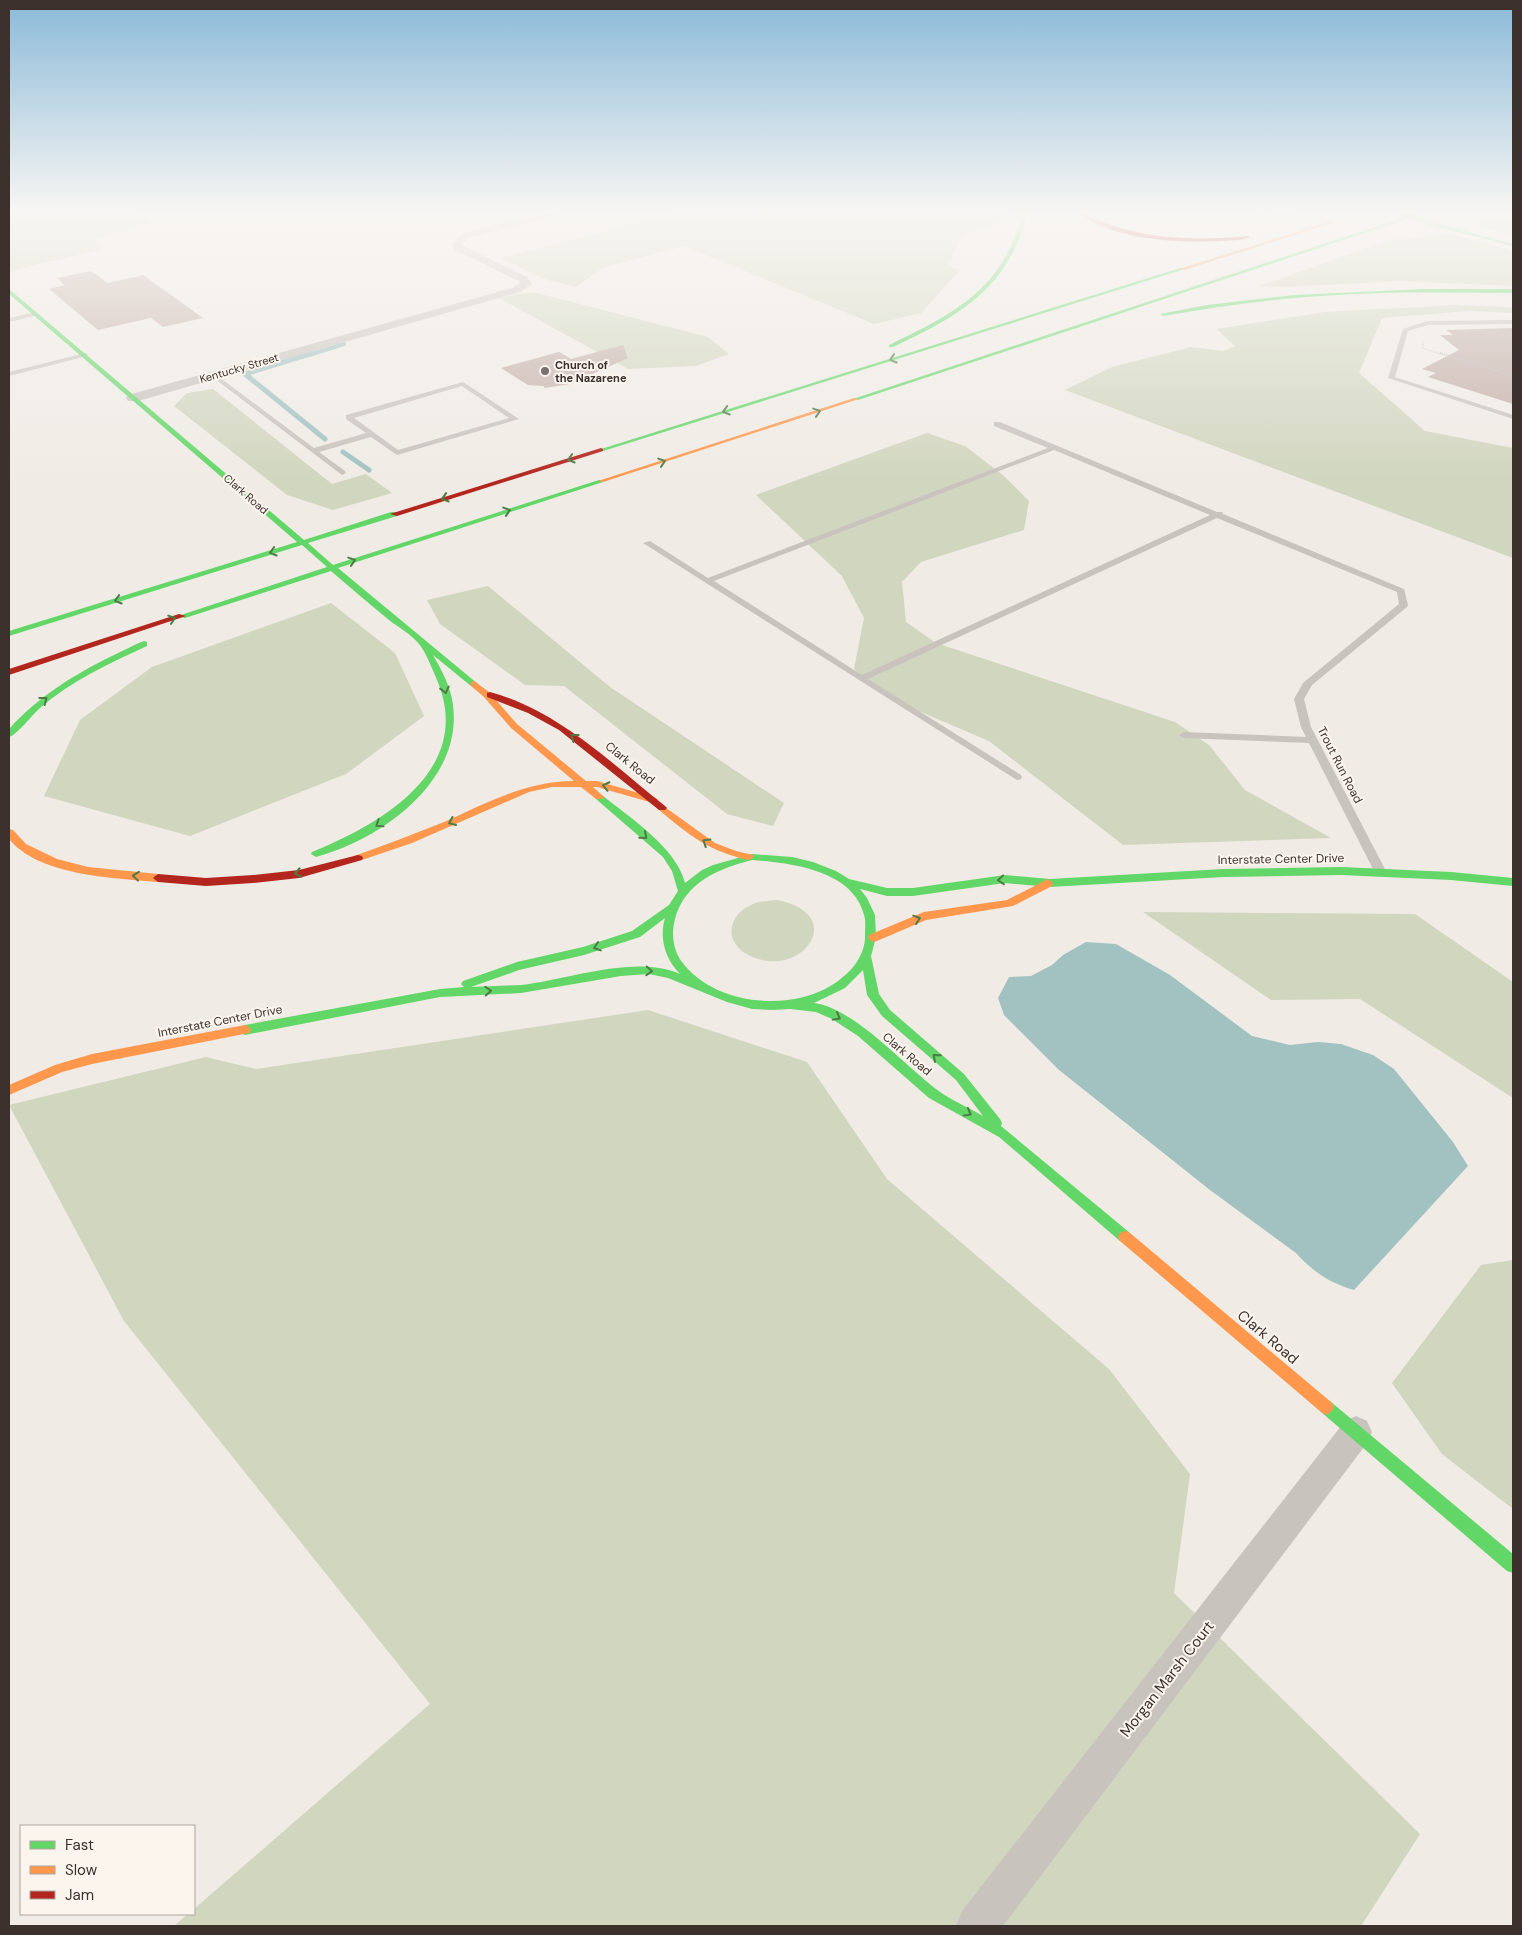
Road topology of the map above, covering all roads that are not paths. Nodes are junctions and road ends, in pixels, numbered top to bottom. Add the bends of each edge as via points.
1 (21, 301) edge
2 (476, 301) edge
3 (966, 301) edge
4 (1078, 301) edge
5 (1155, 301) edge
6 (1234, 301) edge
7 (36, 314) junction
8 (1154, 316) dead end
9 (9, 320) edge
10 (1130, 322) dead end
11 (1513, 322) edge
12 (1021, 346) junction
13 (85, 356) junction
14 (9, 374) edge
15 (214, 375) junction
16 (772, 396) junction
17 (134, 398) junction
18 (1513, 417) edge
19 (997, 424) dead end
20 (372, 434) junction
21 (1056, 447) junction
22 (313, 451) junction
23 (342, 473) dead end
24 (1219, 514) junction
25 (647, 543) dead end
26 (289, 581) junction
27 (708, 581) junction
28 (178, 630) dead end
29 (9, 634) edge
30 (153, 639) dead end
31 (424, 646) junction
32 (9, 672) edge
33 (862, 678) junction
34 (486, 694) junction
35 (9, 734) edge
36 (1184, 735) dead end
37 (1313, 740) junction
38 (1017, 777) dead end
39 (580, 782) junction
40 (653, 800) junction
41 (9, 832) edge
42 (308, 857) dead end
43 (752, 857) junction
44 (283, 864) dead end
45 (1381, 873) junction
46 (206, 882) junction
47 (847, 882) junction
48 (1513, 882) edge
49 (1050, 883) junction
50 (682, 890) junction
51 (670, 909) junction
52 (873, 938) junction
53 (867, 958) junction
54 (702, 988) junction
55 (440, 993) junction
56 (791, 1005) junction
57 (9, 1090) edge
58 (1003, 1132) junction
59 (1356, 1432) junction
60 (1513, 1565) edge
61 (977, 1926) edge

1 - 7 main road, Clark Road
2 - 15 street, Kentucky Street
3 - 16 main road via 909,338
4 -> 16 main road
5 - 12 main road
6 - 8 main road
7 - 9 lane
7 - 13 main road, Clark Road
10 - 12 main road
11 - 18 lane via 1427,323 1405,330 1392,378
26 -> 12 main road
13 - 14 lane
13 - 17 main road, Clark Road
15 - 17 street, Kentucky Street
15 - 22 lane
16 -> 29 main road
17 - 31 main road, Clark Road
19 - 21 lane
20 - 20 lane via 397,453 515,419 464,384 349,417
20 - 22 lane
21 - 24 lane
21 - 27 lane
22 - 23 lane
24 - 33 lane
24 - 37 lane, Trout Run Road via 1402,591 1404,605 1308,683 1299,699
25 - 27 lane
26 - 28 main road
32 -> 26 main road
27 - 33 lane
35 -> 30 main road via 31,711 80,676
31 - 34 main road, Clark Road
31 -> 42 main road via 443,682 449,706 449,740 442,759 411,800 376,826 331,850
33 - 38 lane
34 - 39 main road, Clark Road via 514,726
40 -> 34 main road, Clark Road via 562,728
36 - 37 lane
37 - 45 lane, Trout Run Road
40 -> 39 main road via 614,787
39 -> 46 main road via 526,790 408,841 299,874
39 -> 50 main road, Clark Road via 667,855 677,871
43 -> 40 main road, Clark Road via 730,854 707,844
46 -> 41 main road via 96,872 54,862 22,846
43 - 47 main road via 804,861 827,869
43 - 50 main road via 725,863 702,874
44 - 46 main road
45 - 48 main road, Interstate Center Drive
45 - 49 main road, Interstate Center Drive via 1223,872
49 -> 47 main road, Interstate Center Drive via 1005,879 886,892
47 - 52 main road via 862,899 872,918
52 -> 49 main road, Interstate Center Drive via 924,916 1009,903
50 - 51 main road
51 - 54 main road via 666,930 670,951 682,971
51 -> 55 main road, Interstate Center Drive via 652,924 629,936 584,951 517,966
52 - 53 main road
53 - 56 main road via 849,979 824,996
58 -> 53 main road, Clark Road via 960,1077 886,1013 874,995
55 -> 54 main road, Interstate Center Drive via 521,989 649,970 670,974
54 - 56 main road, Interstate Center Drive via 729,1000 759,1006
55 - 57 main road, Interstate Center Drive via 92,1059 59,1068
56 -> 58 main road, Clark Road via 818,1008 836,1016 862,1033 933,1094
58 - 59 main road, Clark Road
59 - 60 main road, Clark Road
59 - 61 street, Morgan Marsh Court

